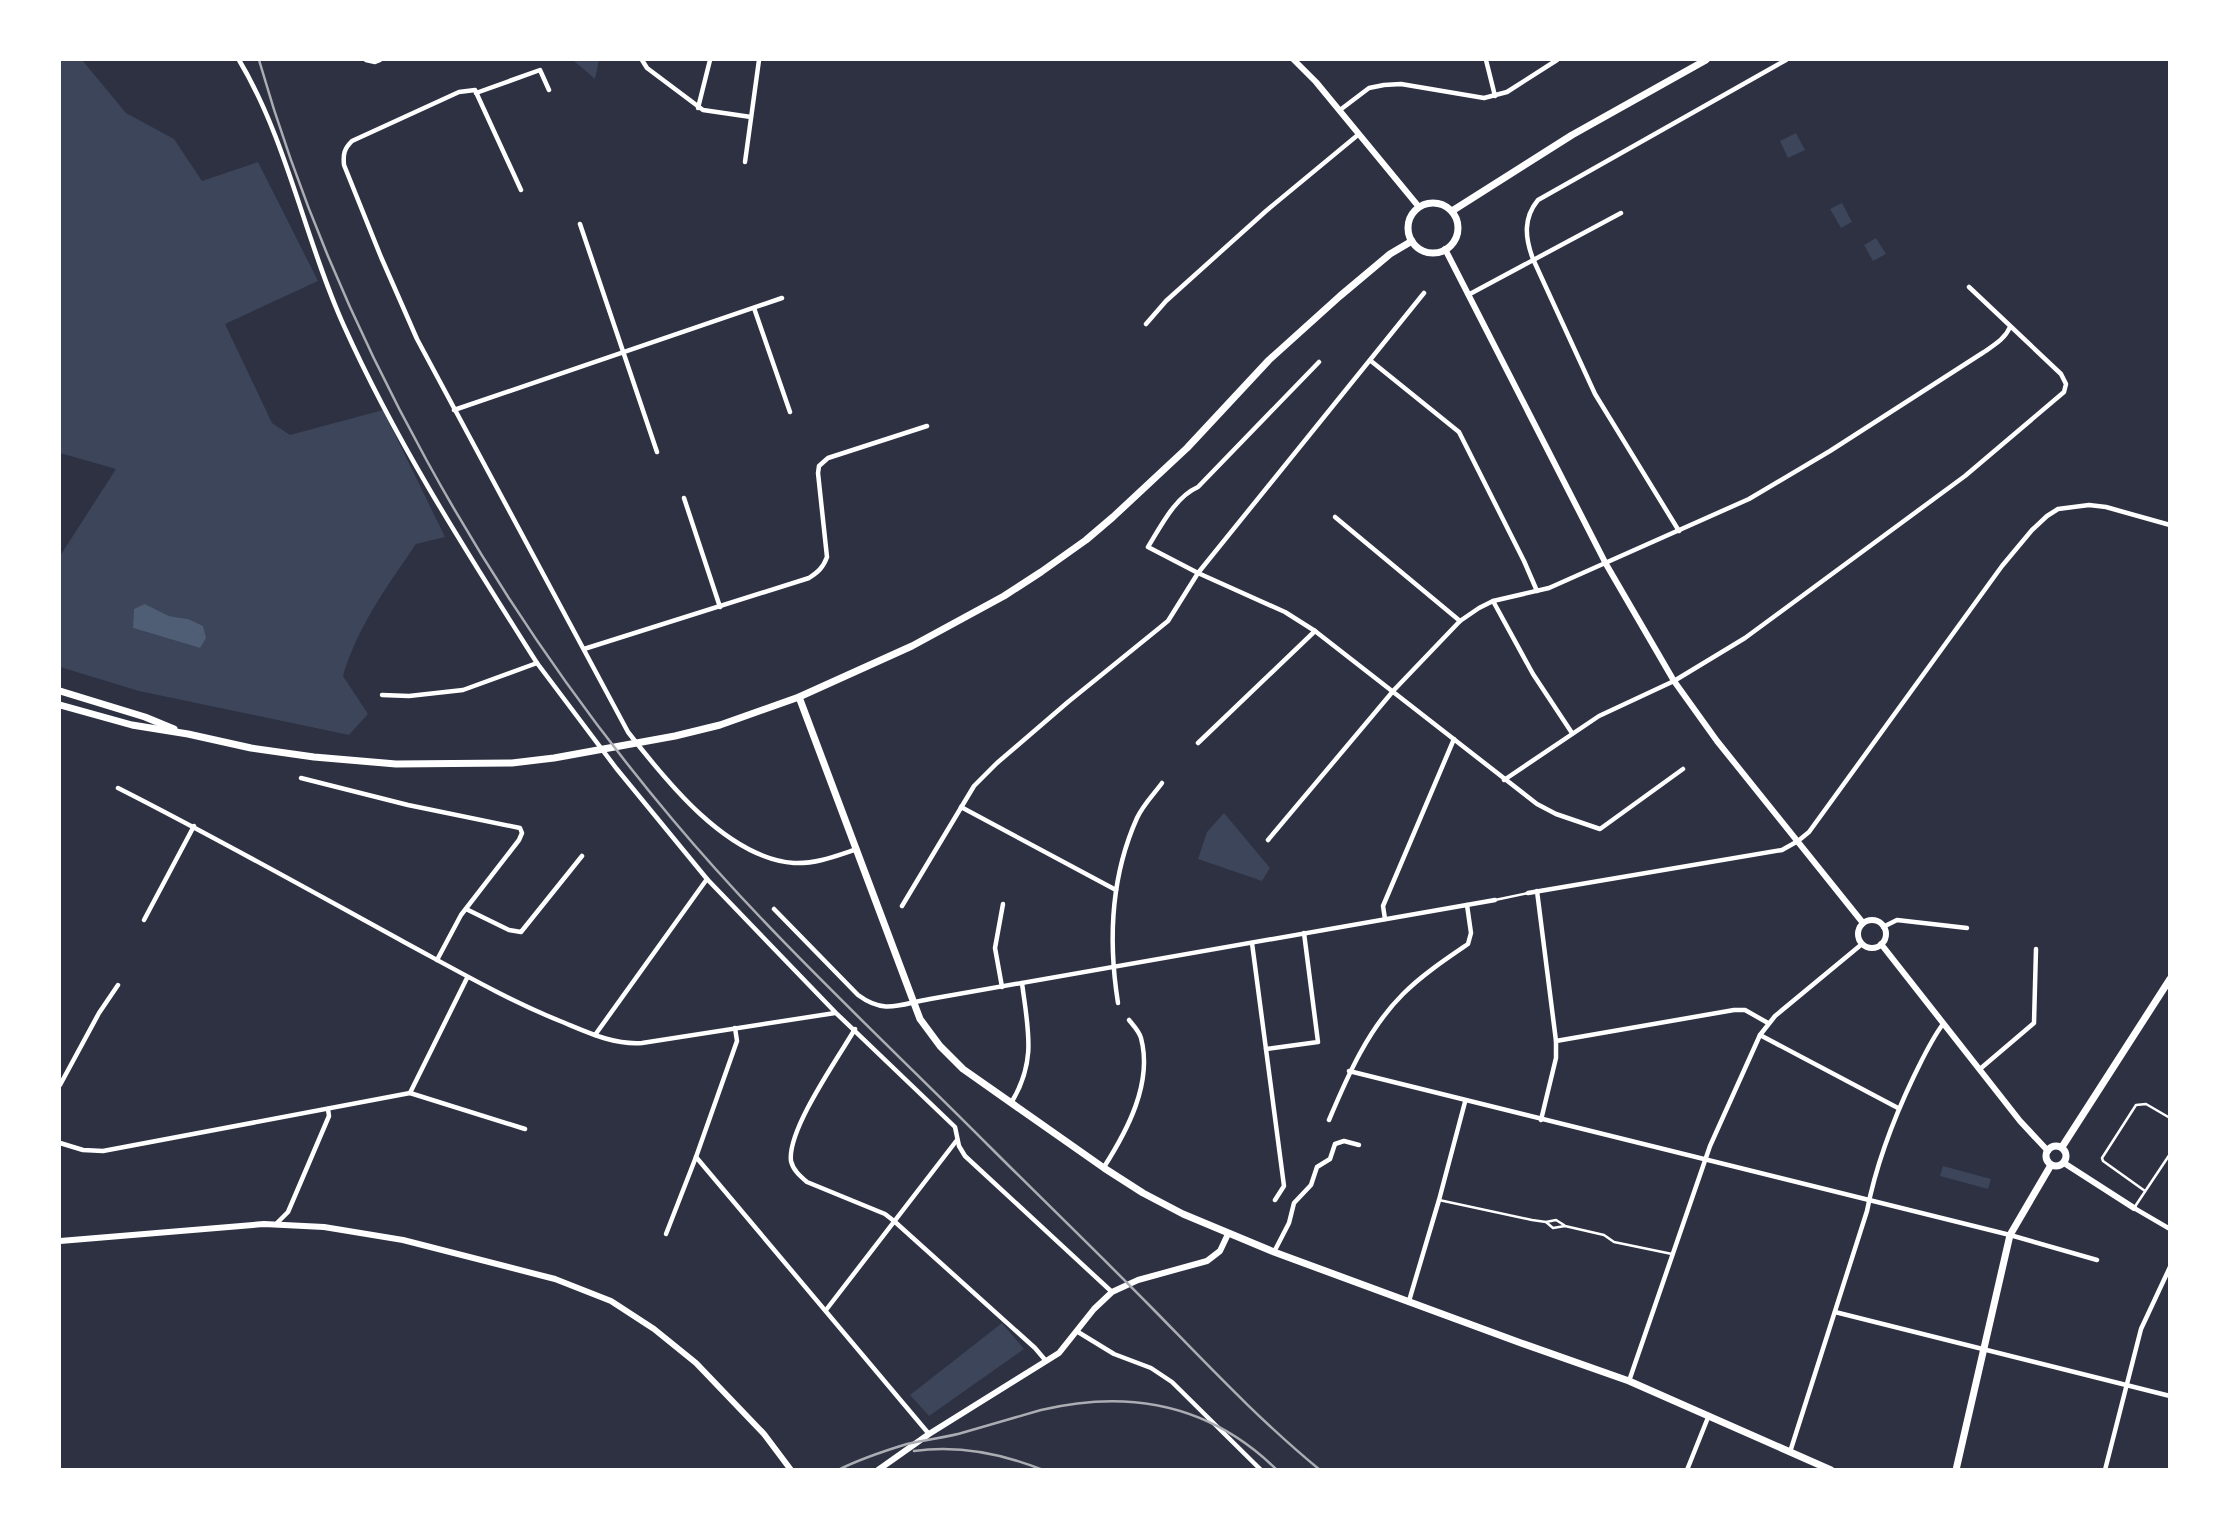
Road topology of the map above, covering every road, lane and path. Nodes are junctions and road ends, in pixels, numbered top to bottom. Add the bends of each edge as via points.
1 (239, 60) edge
2 (366, 60) edge
3 (380, 60) edge
4 (642, 60) edge
5 (710, 60) edge
6 (759, 60) edge
7 (1294, 60) edge
8 (1486, 60) edge
9 (1557, 60) edge
10 (1706, 60) edge
11 (1786, 60) edge
12 (549, 90) dead end
13 (476, 93) junction
14 (1495, 96) junction
15 (698, 108) junction
16 (1340, 110) junction
17 (751, 117) junction
18 (1359, 134) junction
19 (744, 162) dead end
20 (521, 190) dead end
21 (1419, 207) junction
22 (1452, 211) junction
23 (1621, 212) dead end
24 (580, 224) dead end
25 (1412, 241) junction
26 (1445, 249) junction
27 (1533, 259) junction
28 (1969, 287) dead end
29 (1424, 293) dead end
30 (1468, 295) junction
31 (782, 298) dead end
32 (754, 308) junction
33 (1146, 324) dead end
34 (2010, 327) junction
35 (625, 352) junction
36 (1371, 361) junction
37 (1319, 362) dead end
38 (454, 410) junction
39 (790, 412) dead end
40 (927, 426) dead end
41 (657, 453) dead end
42 (684, 498) dead end
43 (1335, 517) dead end
44 (2169, 525) edge
45 (1679, 531) junction
46 (1606, 564) junction
47 (1198, 573) junction
48 (1536, 591) junction
49 (1493, 601) junction
50 (720, 607) junction
51 (1460, 621) junction
52 (1315, 631) junction
53 (584, 649) junction
54 (537, 663) junction
55 (1674, 681) junction
56 (1394, 690) junction
57 (60, 691) edge
58 (382, 695) dead end
59 (799, 698) junction
60 (60, 705) edge
61 (1573, 733) junction
62 (188, 734) junction
63 (1454, 739) junction
64 (1198, 743) dead end
65 (1683, 769) dead end
66 (301, 778) dead end
67 (1504, 780) junction
68 (1162, 783) dead end
69 (118, 788) dead end
70 (961, 807) junction
71 (194, 826) junction
72 (1268, 841) dead end
73 (1798, 841) junction
74 (857, 849) junction
75 (582, 856) dead end
76 (707, 879) junction
77 (1116, 890) junction
78 (1537, 891) junction
79 (1528, 893) joint
80 (1495, 900) joint
81 (1003, 904) dead end
82 (1467, 905) junction
83 (902, 906) dead end
84 (466, 909) junction
85 (774, 909) dead end
86 (1385, 919) junction
87 (145, 920) dead end
88 (1863, 923) junction
89 (1883, 927) junction
90 (1966, 928) dead end
91 (1304, 933) junction
92 (1252, 943) junction
93 (1862, 944) junction
94 (1881, 944) junction
95 (2036, 949) dead end
96 (437, 960) junction
97 (1112, 968) junction
98 (467, 977) junction
99 (2169, 979) edge
100 (1022, 984) junction
101 (118, 985) dead end
102 (1002, 986) junction
103 (914, 1002) junction
104 (1118, 1003) dead end
105 (836, 1013) junction
106 (1129, 1020) dead end
107 (1768, 1023) junction
108 (1943, 1024) junction
109 (735, 1028) junction
110 (855, 1029) junction
111 (595, 1035) junction
112 (1760, 1035) junction
113 (1556, 1041) junction
114 (1266, 1049) junction
115 (1980, 1069) junction
116 (1349, 1071) junction
117 (60, 1085) edge
118 (410, 1093) junction
119 (1465, 1102) junction
120 (1010, 1104) junction
121 (1898, 1108) junction
122 (328, 1109) junction
123 (2169, 1118) edge
124 (1329, 1119) dead end
125 (1541, 1120) junction
126 (525, 1129) dead end
127 (958, 1139) junction
128 (60, 1143) edge
129 (1359, 1145) dead end
130 (2062, 1147) junction
131 (2048, 1150) junction
132 (2169, 1154) edge
133 (696, 1157) junction
134 (1706, 1158) junction
135 (2064, 1163) junction
136 (2051, 1165) junction
137 (1104, 1168) junction
138 (2145, 1191) junction
139 (1870, 1199) junction
140 (1275, 1200) dead end
141 (1439, 1200) junction
142 (2134, 1208) junction
143 (894, 1221) junction
144 (1546, 1222) junction
145 (275, 1225) junction
146 (1565, 1226) junction
147 (2169, 1229) edge
148 (666, 1234) dead end
149 (1227, 1234) junction
150 (2010, 1235) junction
151 (60, 1241) edge
152 (1274, 1252) junction
153 (1672, 1254) junction
154 (2097, 1260) dead end
155 (2169, 1267) edge
156 (1112, 1292) junction
157 (1409, 1301) junction
158 (826, 1310) junction
159 (1835, 1312) junction
160 (1078, 1332) junction
161 (1985, 1350) junction
162 (1046, 1362) junction
163 (1629, 1381) junction
164 (2127, 1384) junction
165 (2169, 1396) edge
166 (1710, 1415) junction
167 (929, 1434) junction
168 (1790, 1451) junction
169 (791, 1469) edge
170 (878, 1469) edge
171 (1261, 1469) edge
172 (1687, 1469) edge
173 (1831, 1469) edge
174 (1956, 1469) edge
175 (2105, 1469) edge

1 - 54 street via 261,100 344,327 402,440
2 - 3 street
4 - 15 street
5 - 15 street
6 - 17 street
7 - 16 street
8 - 14 street
9 - 14 street
10 - 22 main road via 1572,135
11 - 27 street via 1538,200 1526,228
12 - 13 street via 540,69
13 - 20 street
13 - 38 street via 459,92 397,120 352,141 343,154 383,261
14 - 16 street via 1384,85 1369,88
15 - 17 street
16 - 18 street
17 - 19 street
18 - 21 street
18 - 33 street via 1266,211
21 - 22 main road via 1436,203
21 - 25 main road via 1409,223
22 - 26 main road via 1457,233
23 - 27 street
24 - 35 street
25 - 26 main road via 1429,252
25 - 59 main road via 1370,270 1269,360 1187,448 1087,540 1004,596 912,646
26 - 30 street
27 - 30 street
27 - 45 street via 1595,394
28 - 34 street
29 - 36 street
30 - 46 street
31 - 32 street
32 - 35 street
32 - 39 street
34 - 45 street via 1999,342 1819,457 1749,499
34 - 55 street via 2061,374 2066,384 2060,396 1965,476 1745,638
35 - 38 street
35 - 41 street
36 - 47 street
36 - 48 street via 1460,432
37 - 47 street via 1198,487 1187,492 1148,547
38 - 53 street
40 - 50 street via 821,462 818,473 827,557 823,568 808,578
42 - 50 street
43 - 51 street
44 - 73 street via 2106,507 2078,505 2058,509 2032,530 1920,676 1840,792
45 - 46 street
46 - 48 street
46 - 55 street
47 - 52 street
47 - 70 street via 1168,621 997,763
48 - 49 street
49 - 51 street
49 - 61 street via 1533,674
50 - 53 street
51 - 56 street
52 - 56 street
52 - 64 street
53 - 74 street via 635,741 694,807 726,835 752,852 795,863 826,860
54 - 58 street via 464,690
54 - 76 street
55 - 61 street
55 - 73 street
56 - 63 street
56 - 72 street
57 - 62 main road
59 - 62 main road via 674,736 512,763 396,764 314,757
59 - 74 main road
60 - 62 main road via 131,725
61 - 67 street
63 - 67 street
63 - 86 street via 1383,905
65 - 67 street via 1600,829 1536,804
66 - 84 street via 520,828 519,840
68 - 77 street via 1137,817
69 - 71 street
70 - 77 street
70 - 83 street
71 - 87 street
71 - 96 street
73 - 78 street via 1782,849
73 - 88 street
74 - 103 main road
75 - 84 street via 522,932
76 - 105 street
76 - 111 street
77 - 97 street
78 - 79 street
78 - 113 street
79 - 80 lane
80 - 82 street
81 - 102 street via 995,948
82 - 86 street
82 - 116 street via 1468,944 1403,994
84 - 96 street
85 - 103 street via 870,1004 898,1007
86 - 91 street
88 - 89 street via 1872,920
88 - 93 street via 1858,931
89 - 90 street via 1897,920
89 - 94 street
91 - 92 street
91 - 114 street via 1318,1042
92 - 97 street
92 - 114 street
93 - 94 street
93 - 107 street
94 - 108 street
95 - 115 street via 2034,1024
96 - 98 street
97 - 100 street
97 - 104 street
98 - 111 street
98 - 118 street
99 - 130 main road
100 - 102 street
100 - 120 street via 1028,1066
101 - 117 street
102 - 103 street
103 - 120 main road via 940,1046
105 - 109 street
105 - 110 street
106 - 137 street via 1140,1035 1143,1051 1139,1094 1124,1136
107 - 112 street
107 - 113 street via 1745,1010 1734,1010
108 - 115 street
108 - 121 street
109 - 111 street via 629,1044
109 - 133 street via 737,1041
110 - 127 street via 955,1127
110 - 143 street via 799,1125 791,1162 807,1182
112 - 121 street
112 - 134 street
113 - 125 street
114 - 140 street via 1284,1185
115 - 131 street
116 - 119 street
116 - 124 street
118 - 122 street
118 - 126 street
119 - 125 street
119 - 141 street
120 - 137 main road
121 - 139 street
122 - 128 street via 103,1150
122 - 145 street via 288,1212
123 - 138 lane via 2146,1104 2136,1105 2102,1158
125 - 134 street
127 - 143 street
127 - 156 street via 965,1156
129 - 152 street via 1335,1144 1330,1159 1317,1167 1311,1185 1294,1203
130 - 131 main road
130 - 135 main road via 2067,1154
131 - 136 main road via 2046,1158
132 - 138 lane
133 - 148 street
133 - 158 street
134 - 139 street
134 - 153 street
135 - 136 main road
135 - 142 street
136 - 150 main road
137 - 149 main road via 1143,1194
138 - 142 lane
139 - 150 street
139 - 159 street
141 - 144 lane
141 - 157 street
142 - 147 street
143 - 158 street
143 - 162 street
144 - 146 lane via 1556,1220
144 - 146 lane via 1553,1228
145 - 151 street
145 - 169 street via 324,1227 403,1240 555,1279 611,1301 696,1363
146 - 153 lane
149 - 152 main road
149 - 156 street via 1220,1251 1207,1261
150 - 154 street
150 - 161 main road
152 - 157 main road
153 - 163 street
155 - 164 street via 2141,1329
156 - 160 street
157 - 163 main road
158 - 167 street
159 - 161 street
159 - 168 street
160 - 162 street
160 - 171 street via 1172,1382
161 - 164 street
161 - 174 main road
162 - 167 street
163 - 166 main road
164 - 165 street
164 - 175 street
166 - 168 main road
166 - 172 street
167 - 170 street
168 - 173 main road

